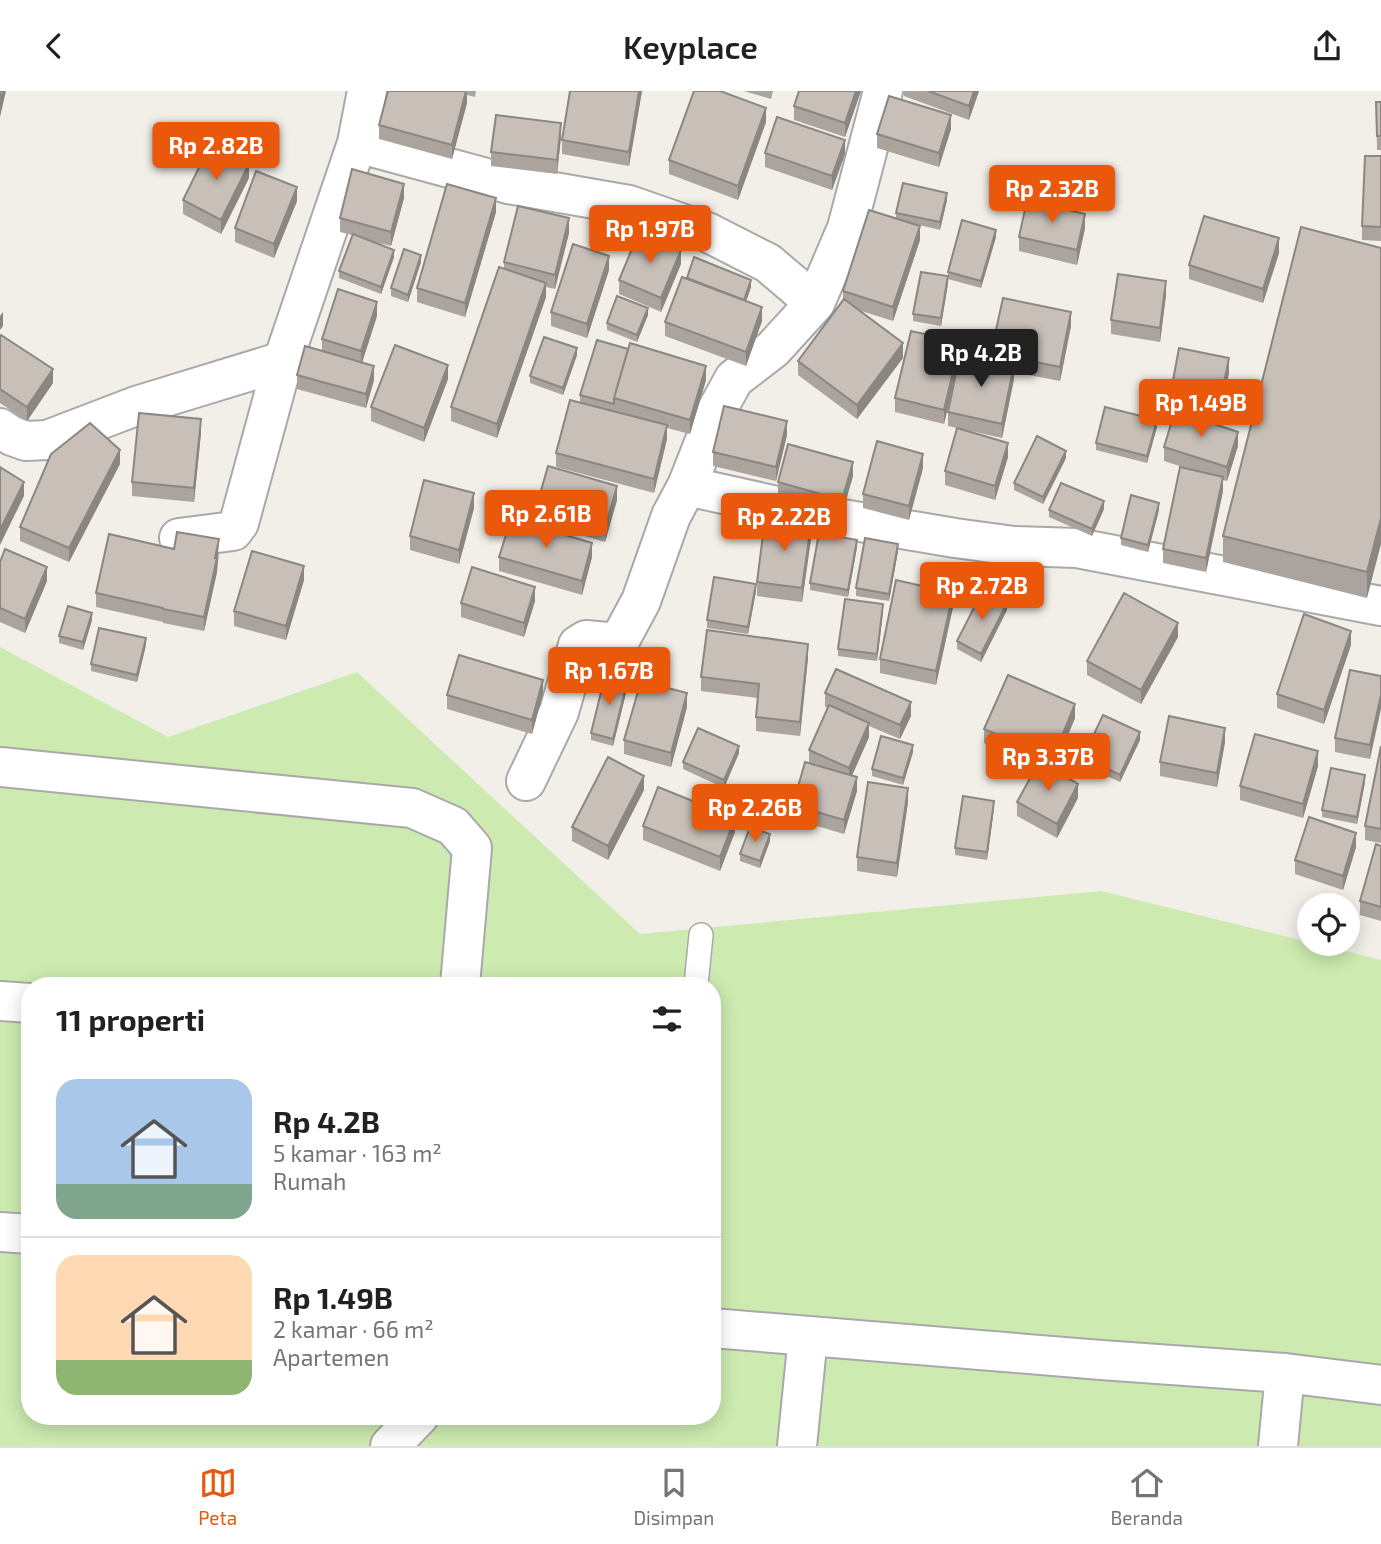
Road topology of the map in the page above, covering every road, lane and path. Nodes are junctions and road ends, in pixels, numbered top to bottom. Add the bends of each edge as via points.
1 (368, 91) edge
2 (883, 91) edge
3 (357, 143) junction
4 (815, 303) junction
5 (283, 361) junction
6 (0, 428) edge
7 (687, 486) junction
8 (179, 538) edge
9 (1381, 606) edge
10 (0, 767) edge
11 (526, 781) dead end
12 (701, 935) dead end
13 (461, 977) edge
14 (697, 977) edge
15 (0, 1001) edge
16 (21, 1002) edge
17 (0, 1232) edge
18 (21, 1233) edge
19 (721, 1329) edge
20 (808, 1336) junction
21 (1285, 1373) junction
22 (1381, 1385) edge
23 (410, 1425) edge
24 (390, 1446) edge
25 (797, 1446) edge
26 (1278, 1446) edge

1 - 3 street
2 - 4 street via 847,228
3 - 4 street via 508,184 629,205 707,232 768,263
3 - 5 street
4 - 7 street via 773,349 734,379
5 - 6 street via 136,405 47,440 26,441
5 - 8 street via 239,523 233,531
7 - 9 street via 813,514 1014,546 1077,548
7 - 11 street via 671,516 641,601 620,640 586,640 578,645 559,712
10 - 13 street via 412,808 453,826 472,848
12 - 14 lane
15 - 16 street
17 - 18 street
19 - 20 street
20 - 21 street
20 - 25 street
21 - 22 street
21 - 26 street
23 - 24 street

